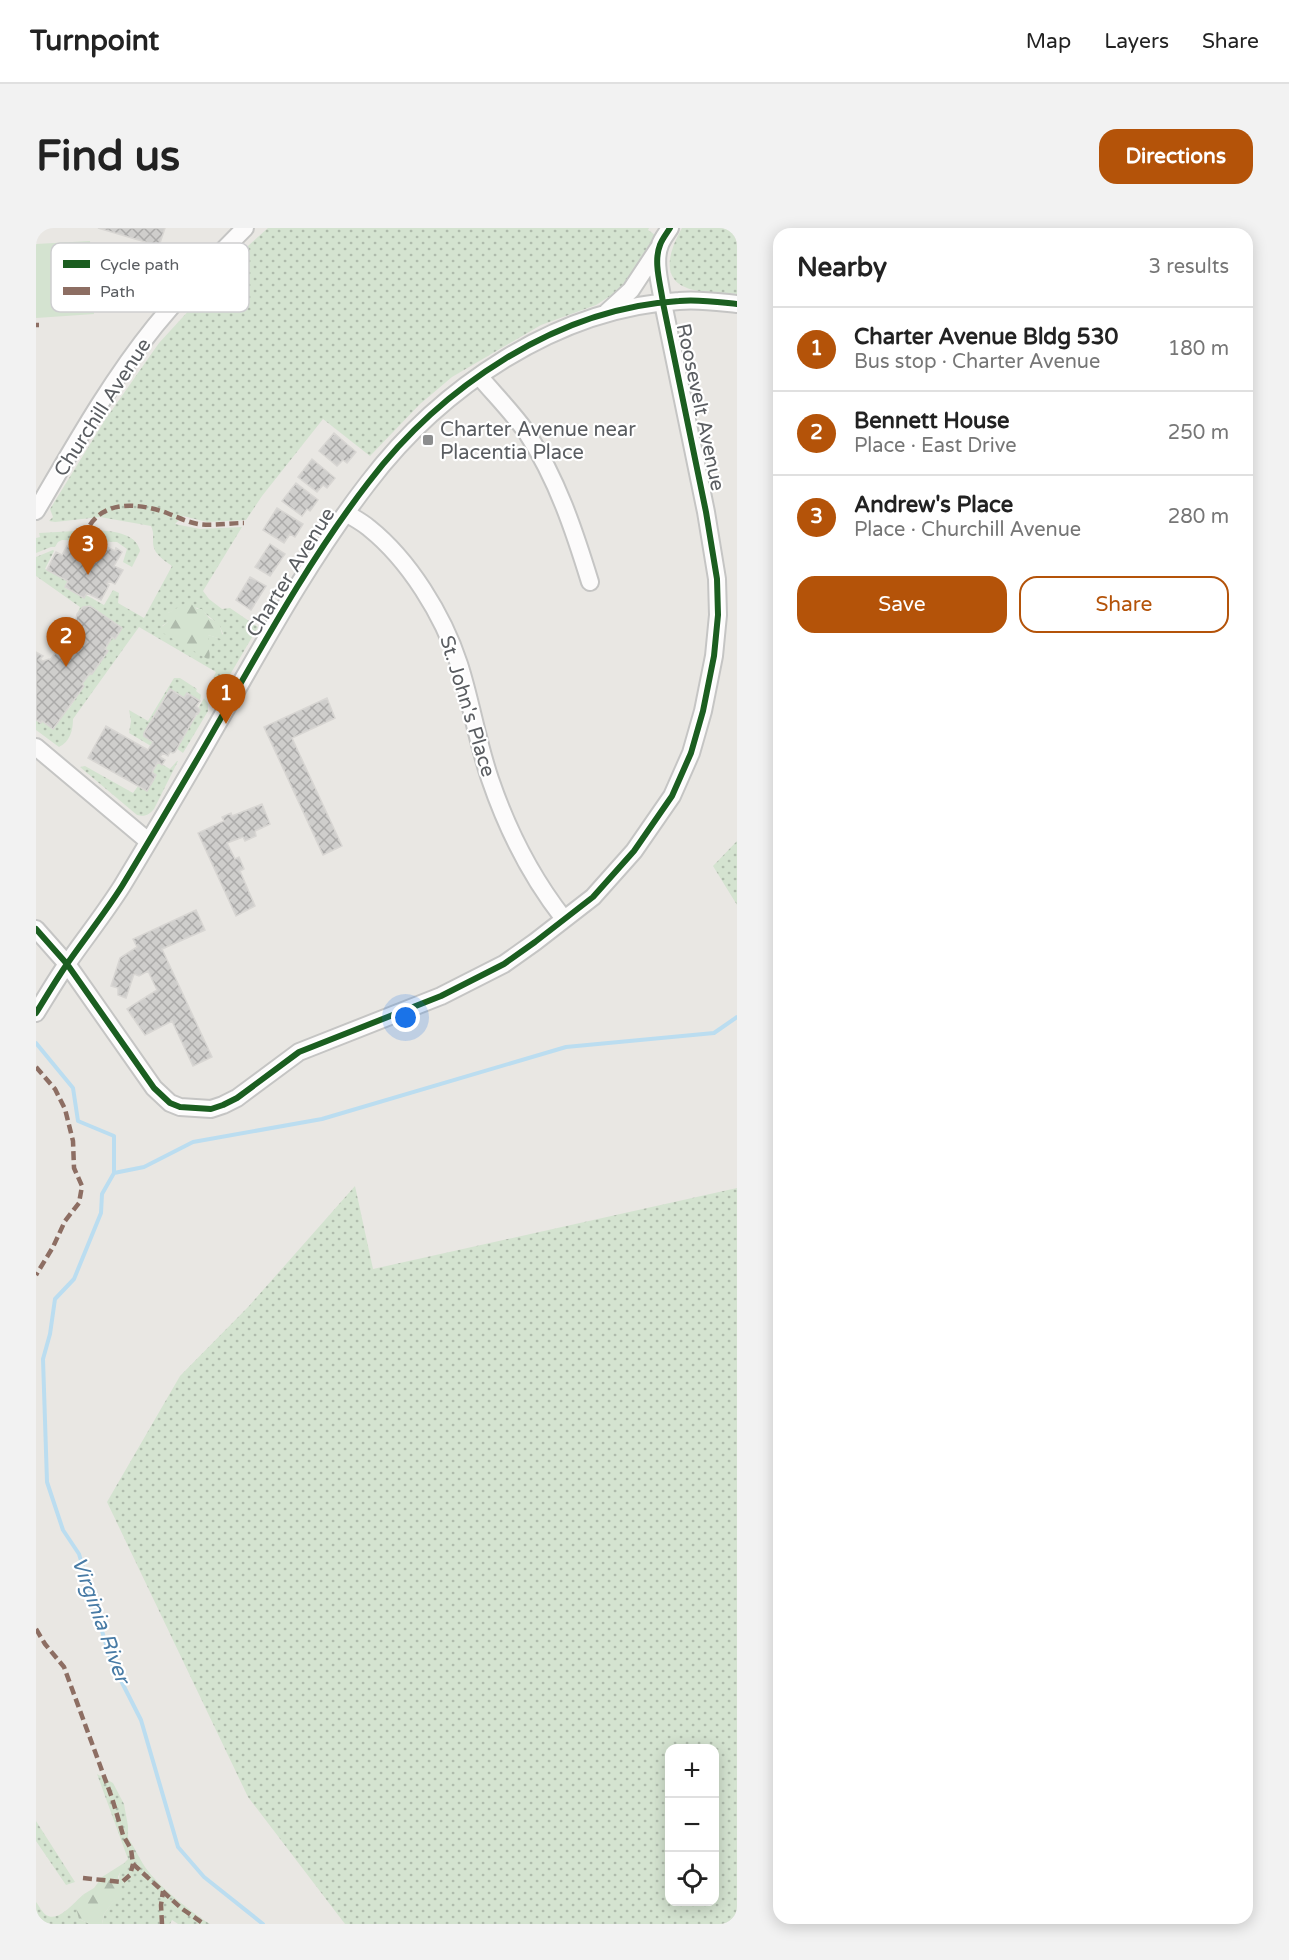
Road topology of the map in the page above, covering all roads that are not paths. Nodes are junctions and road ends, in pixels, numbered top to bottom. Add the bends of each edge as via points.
1 (245, 228) edge
2 (670, 228) edge
3 (230, 243) edge
4 (660, 245) junction
5 (663, 303) junction
6 (737, 304) edge
7 (167, 312) edge
8 (603, 315) junction
9 (479, 376) junction
10 (36, 511) edge
11 (346, 513) junction
12 (590, 582) dead end
13 (36, 747) edge
14 (148, 841) junction
15 (564, 920) junction
16 (36, 929) edge
17 (67, 964) junction
18 (36, 1013) edge

1 - 3 street, Churchill Avenue
2 - 4 street
4 - 5 street, Roosevelt Avenue
4 - 8 street via 631,290
5 - 6 street, Charter Avenue via 691,300
5 - 8 street, Charter Avenue
5 - 15 street, Roosevelt Avenue via 717,579 714,656 691,753 672,796 634,852 593,897
7 - 10 street, Churchill Avenue via 95,410
8 - 9 street, Charter Avenue via 538,340
9 - 11 street, Charter Avenue via 415,430
9 - 12 street via 540,455 575,533
11 - 14 street, Charter Avenue
11 - 15 street, St. John's Place via 369,528 401,560 444,626 502,810 521,854
13 - 14 street
14 - 17 street, Charter Avenue
15 - 17 street, Roosevelt Avenue via 504,964 441,996 299,1052 237,1098 211,1109 180,1107 154,1089
16 - 17 street, Roosevelt Avenue
17 - 18 street, Charter Avenue

